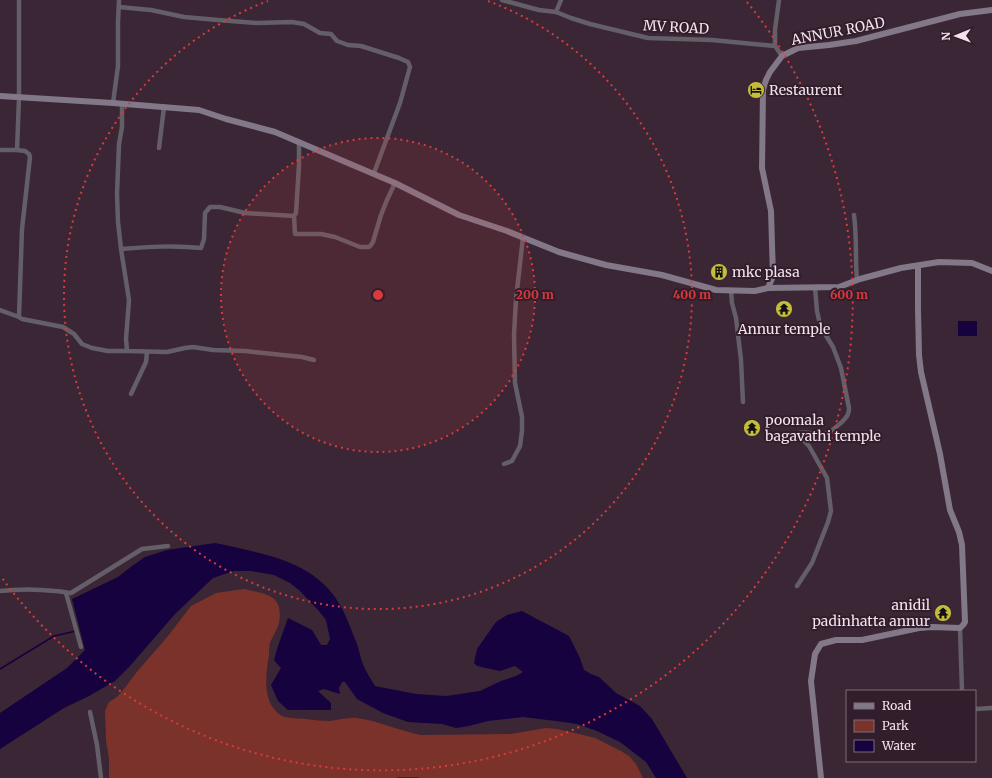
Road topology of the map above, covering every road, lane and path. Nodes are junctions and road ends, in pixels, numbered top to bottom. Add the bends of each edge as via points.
1 (19, 0) edge
2 (119, 0) edge
3 (502, 0) edge
4 (561, 0) edge
5 (779, 0) edge
6 (119, 7) junction
7 (992, 10) edge
8 (556, 12) junction
9 (775, 46) junction
10 (782, 56) junction
11 (0, 96) edge
12 (19, 98) junction
13 (113, 103) junction
14 (122, 104) junction
15 (164, 107) junction
16 (299, 142) junction
17 (159, 148) dead end
18 (0, 150) edge
19 (17, 150) junction
20 (374, 173) junction
21 (395, 183) junction
22 (854, 215) dead end
23 (294, 216) junction
24 (523, 237) junction
25 (121, 249) junction
26 (918, 266) junction
27 (992, 271) edge
28 (857, 280) junction
29 (768, 288) junction
30 (815, 288) junction
31 (731, 290) junction
32 (0, 310) edge
33 (18, 317) junction
34 (127, 351) junction
35 (147, 352) junction
36 (314, 360) dead end
37 (131, 394) dead end
38 (743, 402) dead end
39 (504, 464) dead end
40 (168, 546) dead end
41 (798, 586) dead end
42 (0, 591) edge
43 (66, 593) junction
44 (960, 628) junction
45 (81, 648) dead end
46 (962, 690) edge
47 (992, 708) edge
48 (976, 709) edge
49 (90, 712) dead end
50 (101, 778) edge
51 (821, 778) edge

1 - 12 street
2 - 6 street
3 - 8 street, MV ROAD
4 - 8 street
5 - 9 street
6 - 13 street via 118,66
6 - 20 street via 184,17 304,24 320,33 331,34 348,45 361,46 408,62 410,67 400,103
7 - 10 main road, ANNUR ROAD via 960,14 856,41 798,48
8 - 9 street, MV ROAD via 590,24 648,38 712,40
9 - 10 street
10 - 29 main road, ANNUR ROAD via 770,72 763,90 762,168 772,211 772,276
11 - 12 main road
12 - 13 main road
12 - 19 street
13 - 14 main road
14 - 15 main road
14 - 25 street via 117,194
15 - 16 main road via 199,110 226,120 275,132
15 - 17 street
16 - 20 main road
16 - 23 street
18 - 19 street
19 - 33 street via 25,151 30,157 22,229
20 - 21 main road
21 - 23 street via 369,247 321,234 295,234
21 - 24 main road via 458,214
22 - 28 street
23 - 25 street via 255,214 210,207 205,213 201,248 166,246
24 - 31 main road via 559,252 606,265 662,275 716,290
24 - 39 street via 514,335 515,383 522,417 522,431 520,446 512,461
25 - 34 street via 129,300
26 - 27 main road via 939,262 972,263
26 - 28 main road
26 - 44 main road via 921,372 950,510 962,545 965,622
28 - 30 main road via 839,287
29 - 30 main road
29 - 31 main road via 755,291
30 - 41 street via 819,320 841,368 849,408 846,417 825,434 799,433 827,478 831,511 812,563
31 - 38 street
32 - 33 street
33 - 34 street via 22,320 63,327 74,334 82,344 92,348
34 - 35 street
35 - 36 street via 167,352 193,347
35 - 37 street via 146,362
40 - 43 street via 142,549
42 - 43 street via 18,589
43 - 45 street
44 - 46 street
44 - 51 main road via 919,628 862,640 836,640 821,644 815,654 811,681
47 - 48 street
49 - 50 street

